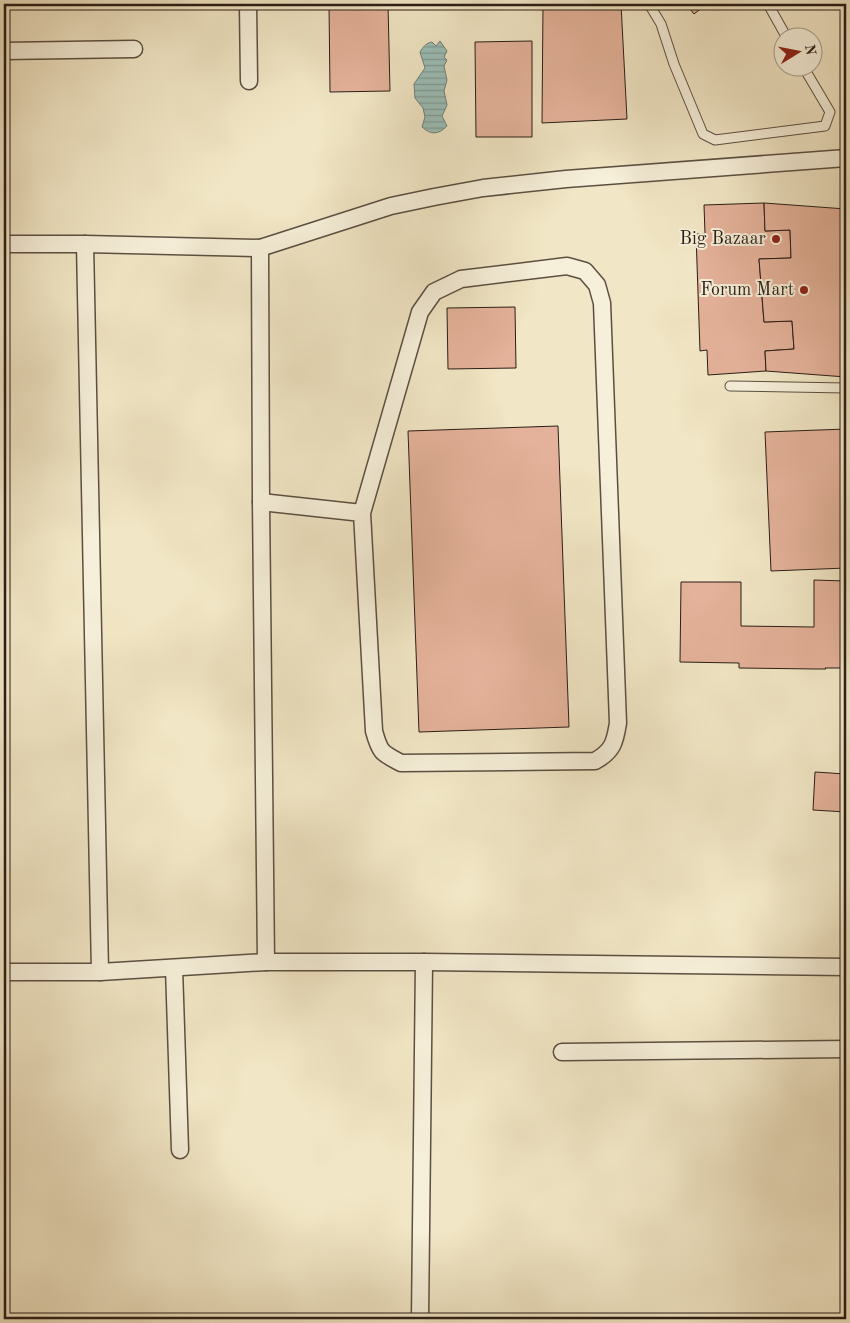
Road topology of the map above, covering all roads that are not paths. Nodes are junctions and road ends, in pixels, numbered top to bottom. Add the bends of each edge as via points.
1 (248, 4) edge
2 (648, 4) edge
3 (768, 4) edge
4 (781, 28) edge
5 (134, 49) dead end
6 (4, 51) edge
7 (810, 78) edge
8 (249, 81) dead end
9 (846, 158) edge
10 (4, 244) edge
11 (85, 244) junction
12 (260, 248) junction
13 (730, 386) dead end
14 (846, 388) edge
15 (260, 502) junction
16 (362, 513) junction
17 (266, 962) junction
18 (424, 962) junction
19 (846, 967) edge
20 (174, 968) junction
21 (4, 972) edge
22 (100, 972) junction
23 (846, 1049) edge
24 (562, 1052) dead end
25 (180, 1150) dead end
26 (420, 1319) edge

1 - 8 street
2 - 7 lane via 661,24 703,134 715,140 825,126 830,112
3 - 4 lane
5 - 6 street
9 - 12 street via 483,188 391,206
10 - 11 street
11 - 12 street
11 - 22 street
12 - 15 street
13 - 14 lane
15 - 16 street
15 - 17 street
16 - 16 street via 374,731 385,755 401,763 595,761 606,755 615,740 618,723 602,303 597,284 584,272 567,266 461,279 434,292 420,312
17 - 18 street
17 - 20 street
18 - 19 street
18 - 26 street
20 - 22 street
20 - 25 street
21 - 22 street
23 - 24 street

